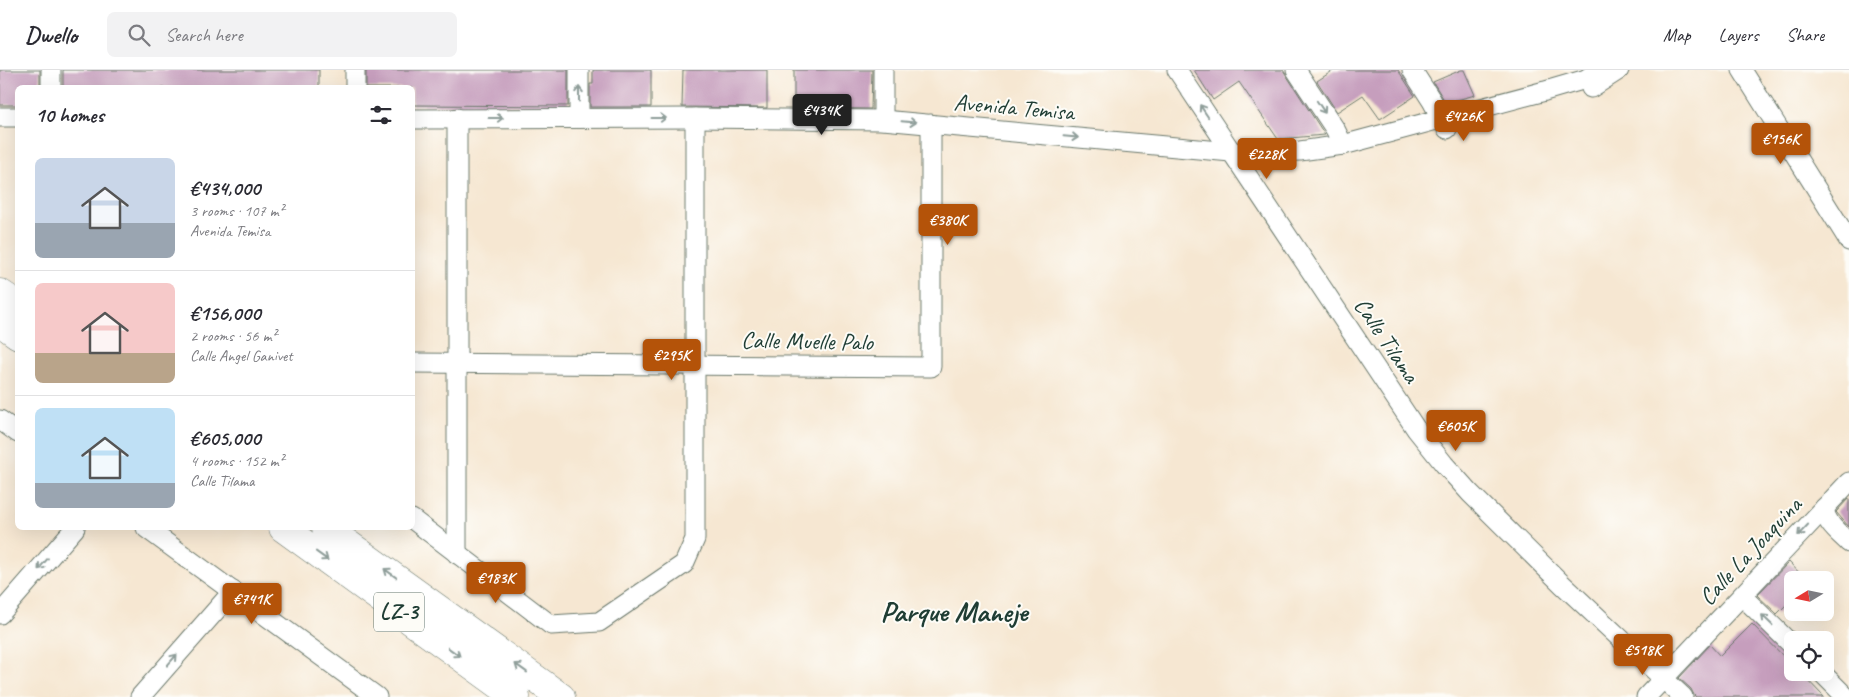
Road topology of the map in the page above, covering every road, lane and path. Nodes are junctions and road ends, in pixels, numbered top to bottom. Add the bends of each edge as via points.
1 (51, 70) edge
2 (355, 70) edge
3 (579, 70) edge
4 (883, 70) edge
5 (1177, 70) edge
6 (1296, 70) edge
7 (1412, 70) edge
8 (1599, 70) edge
9 (1619, 70) edge
10 (1742, 70) edge
11 (51, 85) edge
12 (355, 85) edge
13 (0, 117) edge
14 (15, 117) edge
15 (415, 118) edge
16 (457, 118) junction
17 (579, 118) junction
18 (695, 118) junction
19 (883, 120) junction
20 (932, 124) junction
21 (1444, 124) junction
22 (1344, 145) junction
23 (1235, 157) junction
24 (1849, 241) edge
25 (0, 292) edge
26 (15, 303) edge
27 (0, 322) edge
28 (15, 333) edge
29 (415, 363) edge
30 (457, 363) junction
31 (694, 365) junction
32 (0, 420) edge
33 (15, 431) edge
34 (1849, 482) edge
35 (1824, 508) junction
36 (415, 522) edge
37 (73, 530) edge
38 (149, 530) edge
39 (286, 530) edge
40 (329, 530) edge
41 (1849, 543) edge
42 (457, 554) junction
43 (233, 591) junction
44 (1742, 596) junction
45 (0, 614) edge
46 (1784, 637) edge
47 (1664, 679) junction
48 (1830, 681) edge
49 (140, 697) edge
50 (377, 697) edge
51 (516, 697) edge
52 (561, 697) edge
53 (1646, 697) edge
54 (1683, 697) edge
55 (1846, 697) edge

1 - 11 street
2 - 12 street
17 -> 3 street
4 - 19 street
23 -> 5 street, Calle Tilama
6 -> 22 street
7 - 21 street
8 - 21 street, Avenida Temisa via 1578,81
9 - 21 street, Avenida Temisa via 1589,89
10 - 24 street
13 - 14 street
15 - 16 street, Avenida Temisa
16 -> 17 street, Avenida Temisa
16 - 30 street
17 -> 18 street, Avenida Temisa
18 - 19 street, Avenida Temisa
18 - 31 street
19 -> 20 street, Avenida Temisa
20 -> 23 street, Avenida Temisa
20 - 31 street, Calle Muelle Palo via 931,367
21 - 22 street, Avenida Temisa
21 - 23 street, Avenida Temisa via 1336,159
22 - 23 street, Avenida Temisa via 1248,153
23 - 47 street, Calle Tilama via 1411,421 1444,464 1562,584
25 - 26 highway
27 - 28 highway
29 - 30 street, Calle Muelle Palo
30 - 31 street, Calle Muelle Palo
30 - 42 street
31 - 42 street via 695,539 684,564 599,622 551,625
32 - 33 street
34 - 35 street, Calle La Joaquina
35 - 41 street via 1828,522
35 -> 44 street, Calle La Joaquina
36 - 42 street
37 -> 45 street
38 - 43 street
39 -> 51 highway, LZ-3
52 -> 40 highway, LZ-3
49 -> 43 street
43 - 50 street
46 -> 44 street
44 - 47 street, Calle La Joaquina
47 - 53 street, Calle La Joaquina
47 - 54 street, Calle Tilama
48 - 55 street

